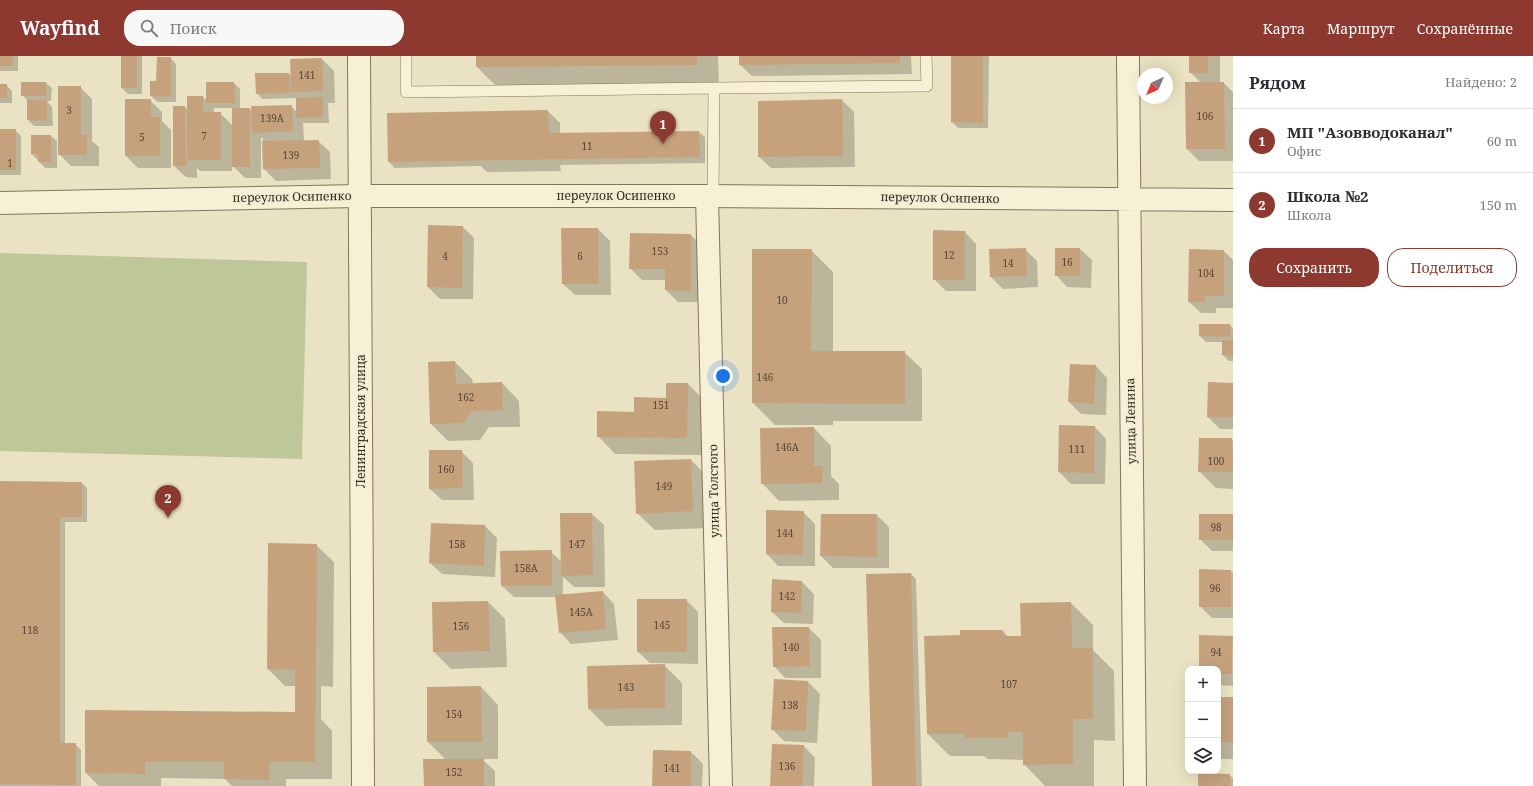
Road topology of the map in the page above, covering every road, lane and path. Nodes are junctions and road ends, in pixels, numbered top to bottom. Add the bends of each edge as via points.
1 (359, 56) edge
2 (406, 56) edge
3 (926, 56) edge
4 (1128, 56) edge
5 (714, 88) junction
6 (360, 196) junction
7 (710, 196) junction
8 (1128, 200) junction
9 (1233, 200) edge
10 (0, 203) edge
11 (364, 786) edge
12 (721, 786) edge
13 (1135, 786) edge

1 - 6 street, Ленинградская улица
2 - 5 lane via 406,92
3 - 5 lane via 927,86
4 - 8 street, улица Ленина
5 - 7 lane
6 - 7 street, переулок Осипенко
6 - 10 street, переулок Осипенко
6 - 11 street, Ленинградская улица
7 - 8 street, переулок Осипенко
7 - 12 street, улица Толстого
8 - 9 street, переулок Осипенко
8 - 13 street, улица Ленина

